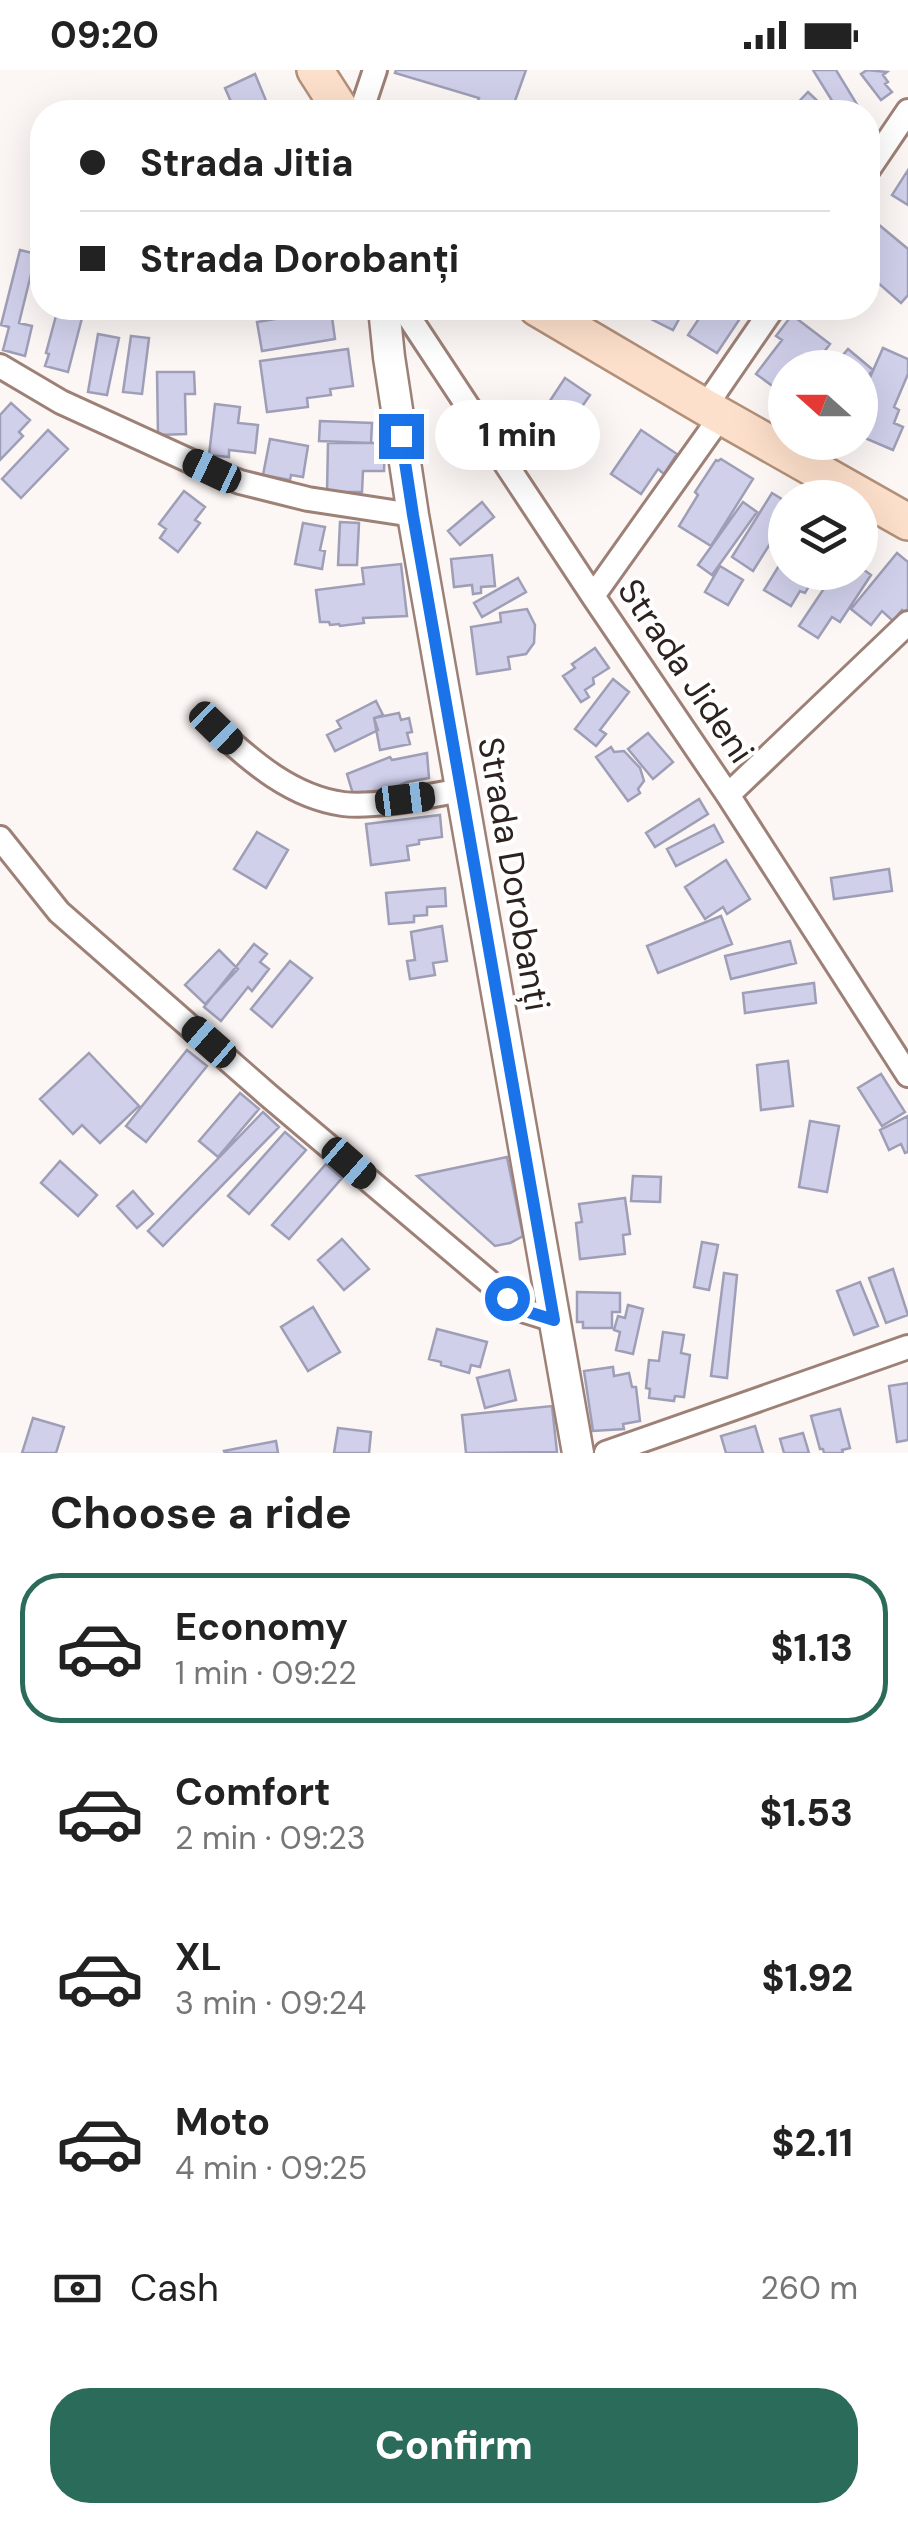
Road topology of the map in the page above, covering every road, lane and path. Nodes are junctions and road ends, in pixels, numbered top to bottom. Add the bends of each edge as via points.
1 (315, 70) edge
2 (375, 70) edge
3 (334, 100) edge
4 (365, 100) edge
5 (908, 111) edge
6 (880, 152) edge
7 (385, 320) edge
8 (411, 320) edge
9 (557, 320) edge
10 (766, 320) edge
11 (0, 366) edge
12 (713, 412) junction
13 (413, 515) junction
14 (908, 522) edge
15 (592, 596) junction
16 (908, 623) edge
17 (216, 728) dead end
18 (461, 790) junction
19 (728, 794) junction
20 (0, 838) edge
21 (908, 1074) edge
22 (554, 1320) junction
23 (908, 1348) edge
24 (578, 1453) edge
25 (606, 1453) edge

1 - 3 main road
2 - 4 street
5 - 6 street
7 - 13 main road, Strada Dorobanți
8 - 15 street, Strada Jideni
9 - 12 main road
10 - 12 street
11 - 13 street via 61,402 226,476 308,499
12 - 14 main road
12 - 15 street
13 - 18 main road, Strada Dorobanți
15 - 19 street, Strada Jideni
16 - 19 street
17 - 18 street via 273,776 325,799 360,804
18 - 22 main road, Strada Dorobanți
19 - 21 street, Strada Jideni
20 - 22 street via 59,912 238,1068 507,1298
22 - 24 main road, Strada Dorobanți
23 - 25 street

